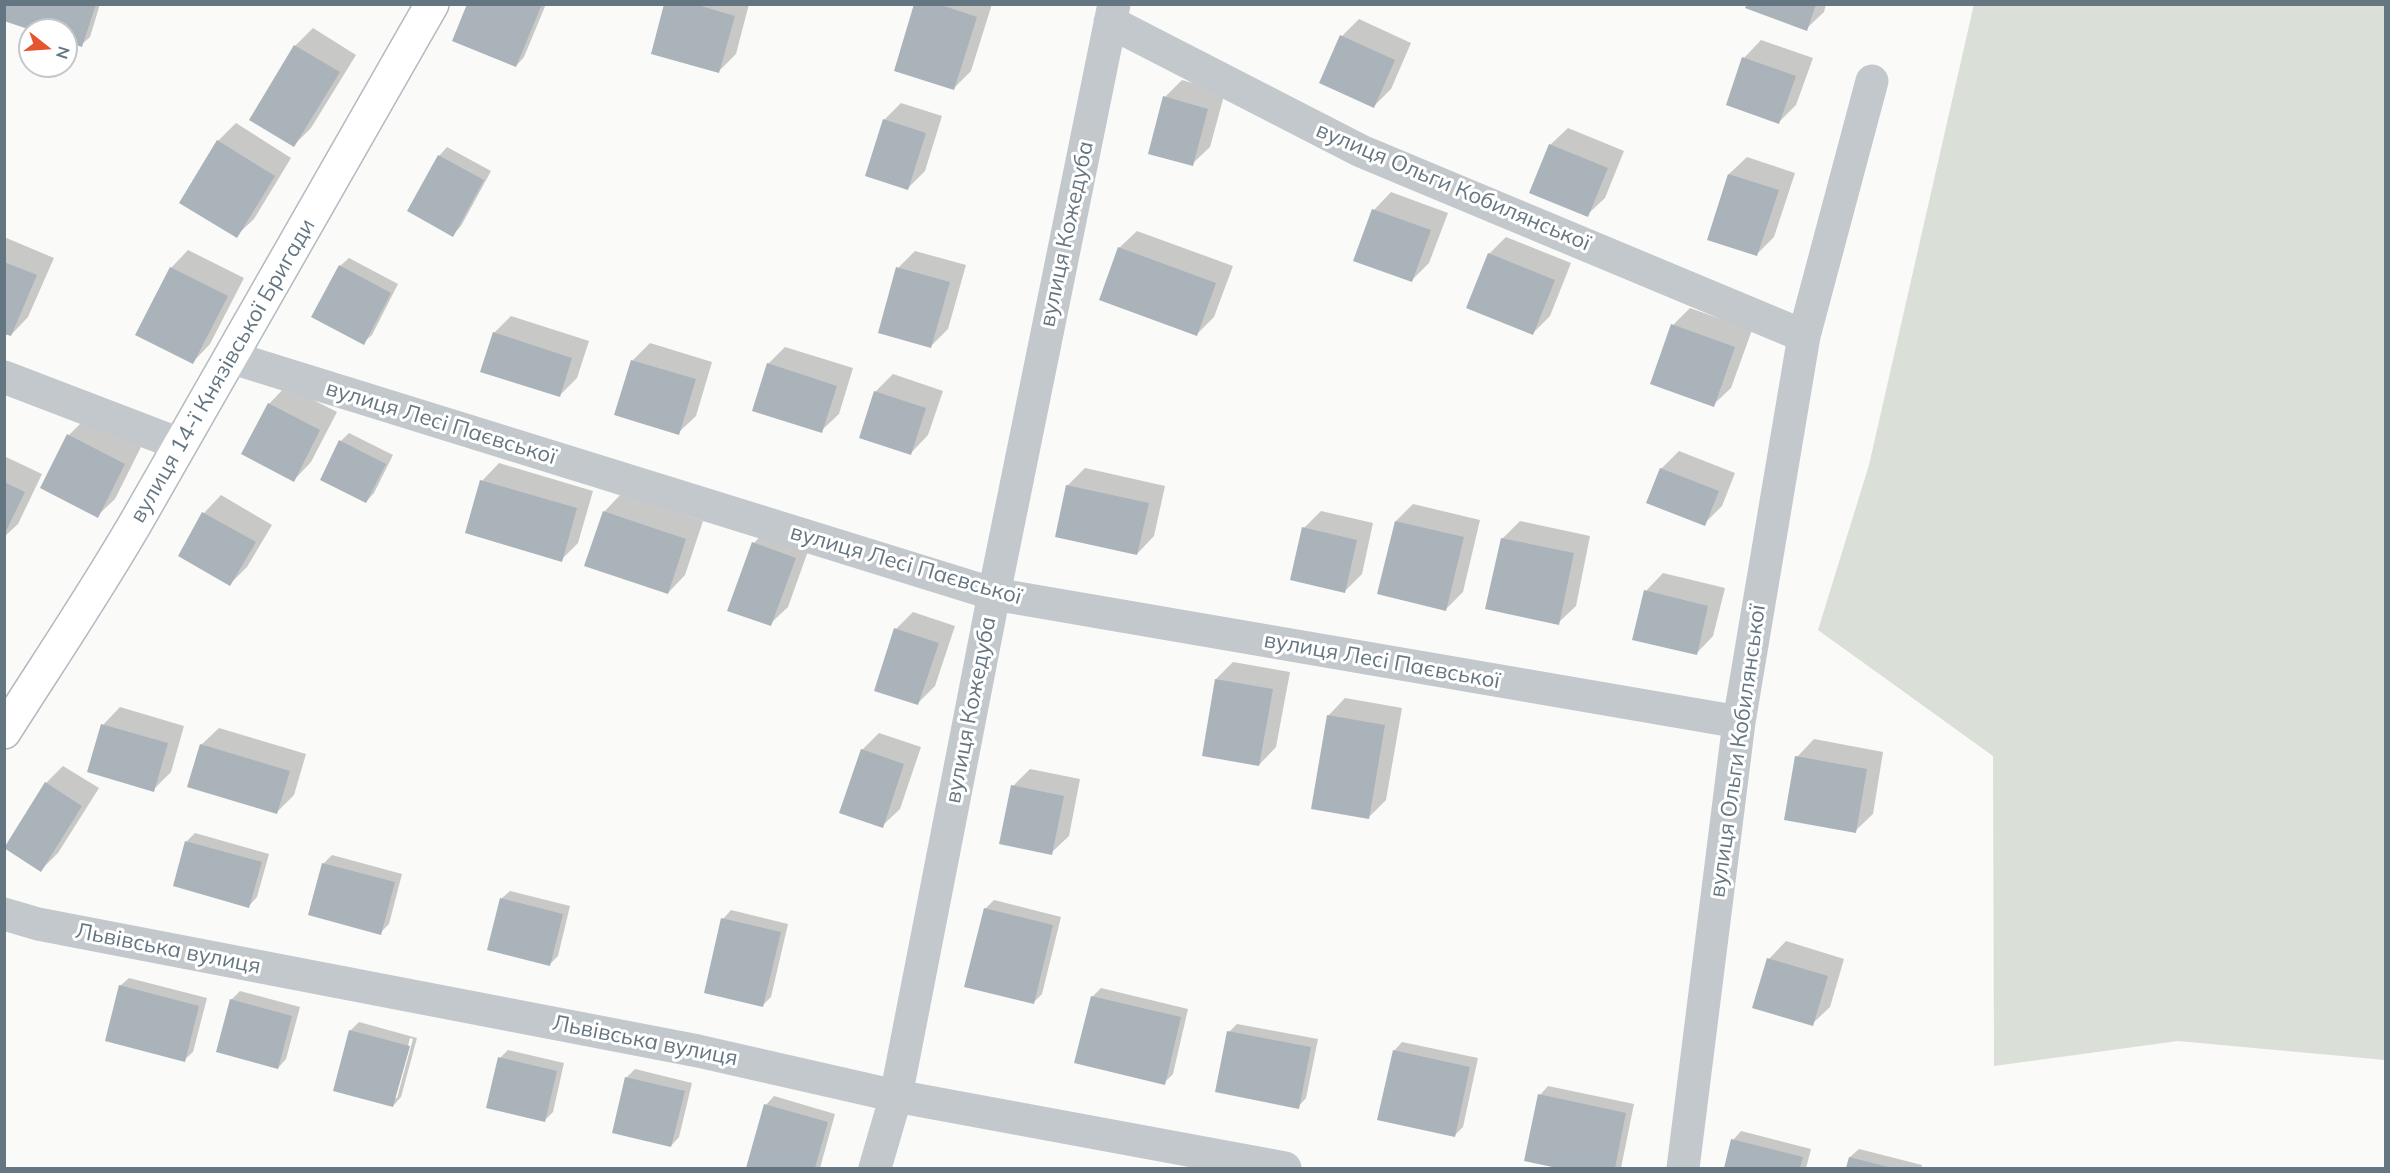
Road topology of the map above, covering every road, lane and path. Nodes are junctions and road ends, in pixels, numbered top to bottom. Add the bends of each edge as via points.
1 (432, 4) edge
2 (1112, 13) edge
3 (1872, 81) dead end
4 (1804, 336) junction
5 (233, 358) junction
6 (4, 377) edge
7 (179, 444) junction
8 (994, 594) junction
9 (1739, 722) junction
10 (4, 732) edge
11 (4, 914) edge
12 (896, 1096) junction
13 (1273, 1167) edge
14 (875, 1168) edge
15 (1683, 1168) edge

1 - 5 street, вулиця 14-ї Князівської Бригади
2 - 4 street, вулиця Ольги Кобилянської via 1360,151
2 - 8 street, вулиця Кожедуба
3 - 4 street, вулиця Ольги Кобилянської
4 - 9 street, вулиця Ольги Кобилянської
5 - 7 street, вулиця 14-ї Князівської Бригади
5 - 8 street, вулиця Лесі Паєвської
6 - 7 street
7 - 10 street, вулиця 14-ї Князівської Бригади via 139,518
8 - 9 street, вулиця Лесі Паєвської
8 - 12 street, вулиця Кожедуба
9 - 15 street, вулиця Ольги Кобилянської
11 - 12 street, Львівська вулиця via 49,926 698,1051
12 - 13 street, Львівська вулиця
12 - 14 street, вулиця Кожедуба

